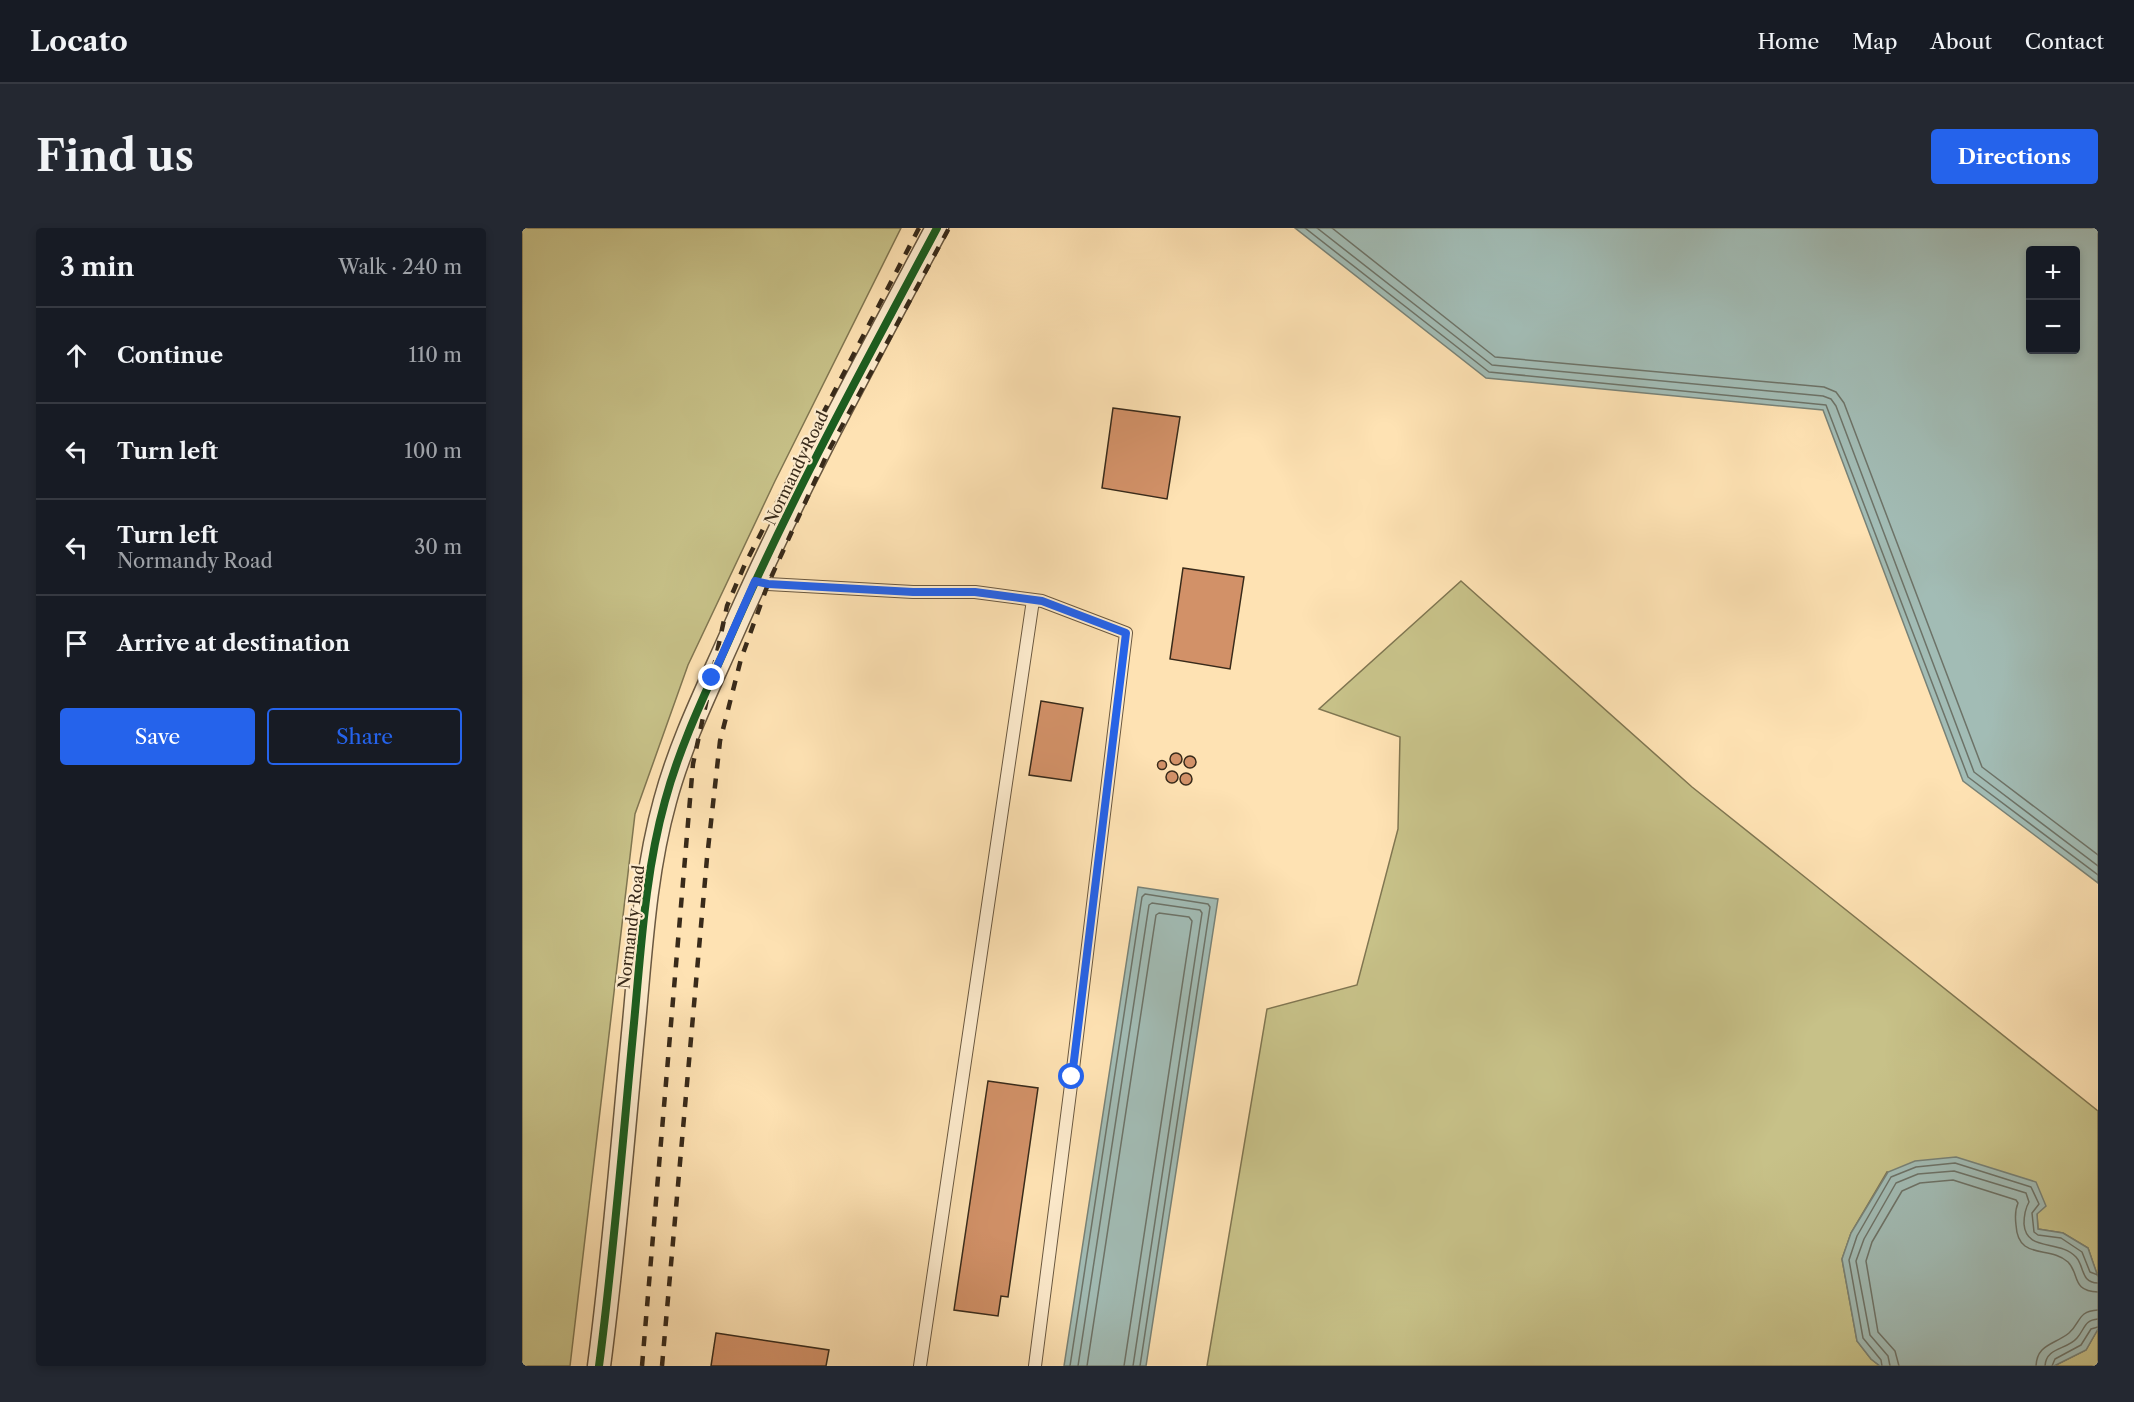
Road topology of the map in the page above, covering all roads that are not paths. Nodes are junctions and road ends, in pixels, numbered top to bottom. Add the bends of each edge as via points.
1 (937, 228) edge
2 (755, 581) junction
3 (1034, 600) junction
4 (598, 1366) edge
5 (920, 1366) edge
6 (1035, 1366) edge

1 - 2 street, Normandy Road via 831,426
2 - 3 lane via 913,592 975,592
2 - 4 street, Normandy Road via 673,772 654,848
3 - 5 lane
3 - 6 lane via 1126,633

